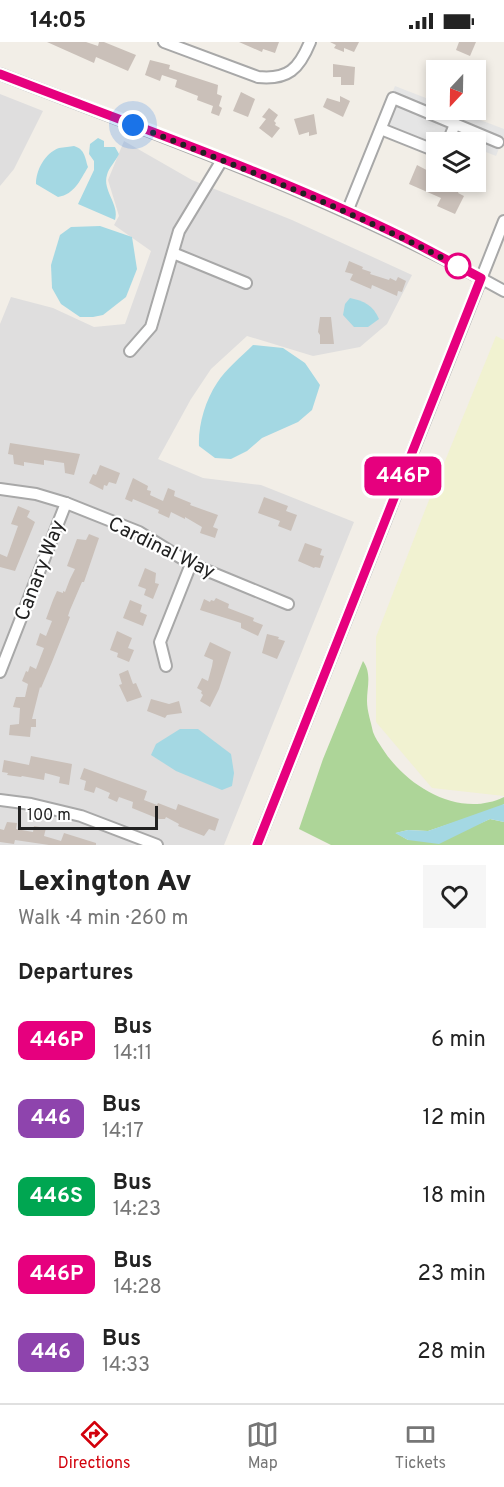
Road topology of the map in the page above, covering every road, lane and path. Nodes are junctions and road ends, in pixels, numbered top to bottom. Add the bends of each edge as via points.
1 (164, 42) edge
2 (310, 42) edge
3 (0, 74) edge
4 (456, 124) junction
5 (381, 129) junction
6 (452, 132) edge
7 (498, 142) dead end
8 (426, 147) edge
9 (222, 160) junction
10 (346, 212) junction
11 (504, 221) edge
12 (173, 253) junction
13 (481, 278) junction
14 (246, 282) dead end
15 (504, 291) edge
16 (130, 351) dead end
17 (0, 489) edge
18 (66, 503) junction
19 (191, 564) junction
20 (288, 604) dead end
21 (166, 666) dead end
22 (0, 672) edge
23 (0, 800) edge
24 (157, 845) edge
25 (257, 845) edge

1 - 2 street via 273,79 289,74 304,57
3 - 9 street
4 - 5 street via 393,98
4 - 6 street
4 - 7 street
5 - 8 street
5 - 10 street
9 - 10 street
9 - 12 street via 179,231
10 - 13 street
11 - 13 street
12 - 14 street
12 - 16 street via 152,327
13 - 15 street
13 - 25 street
17 - 18 street, Cardinal Way
18 - 19 street, Cardinal Way via 139,532
18 - 22 street, Canary Way
19 - 20 street, Cardinal Way
19 - 21 street via 160,642
23 - 24 street via 81,816

